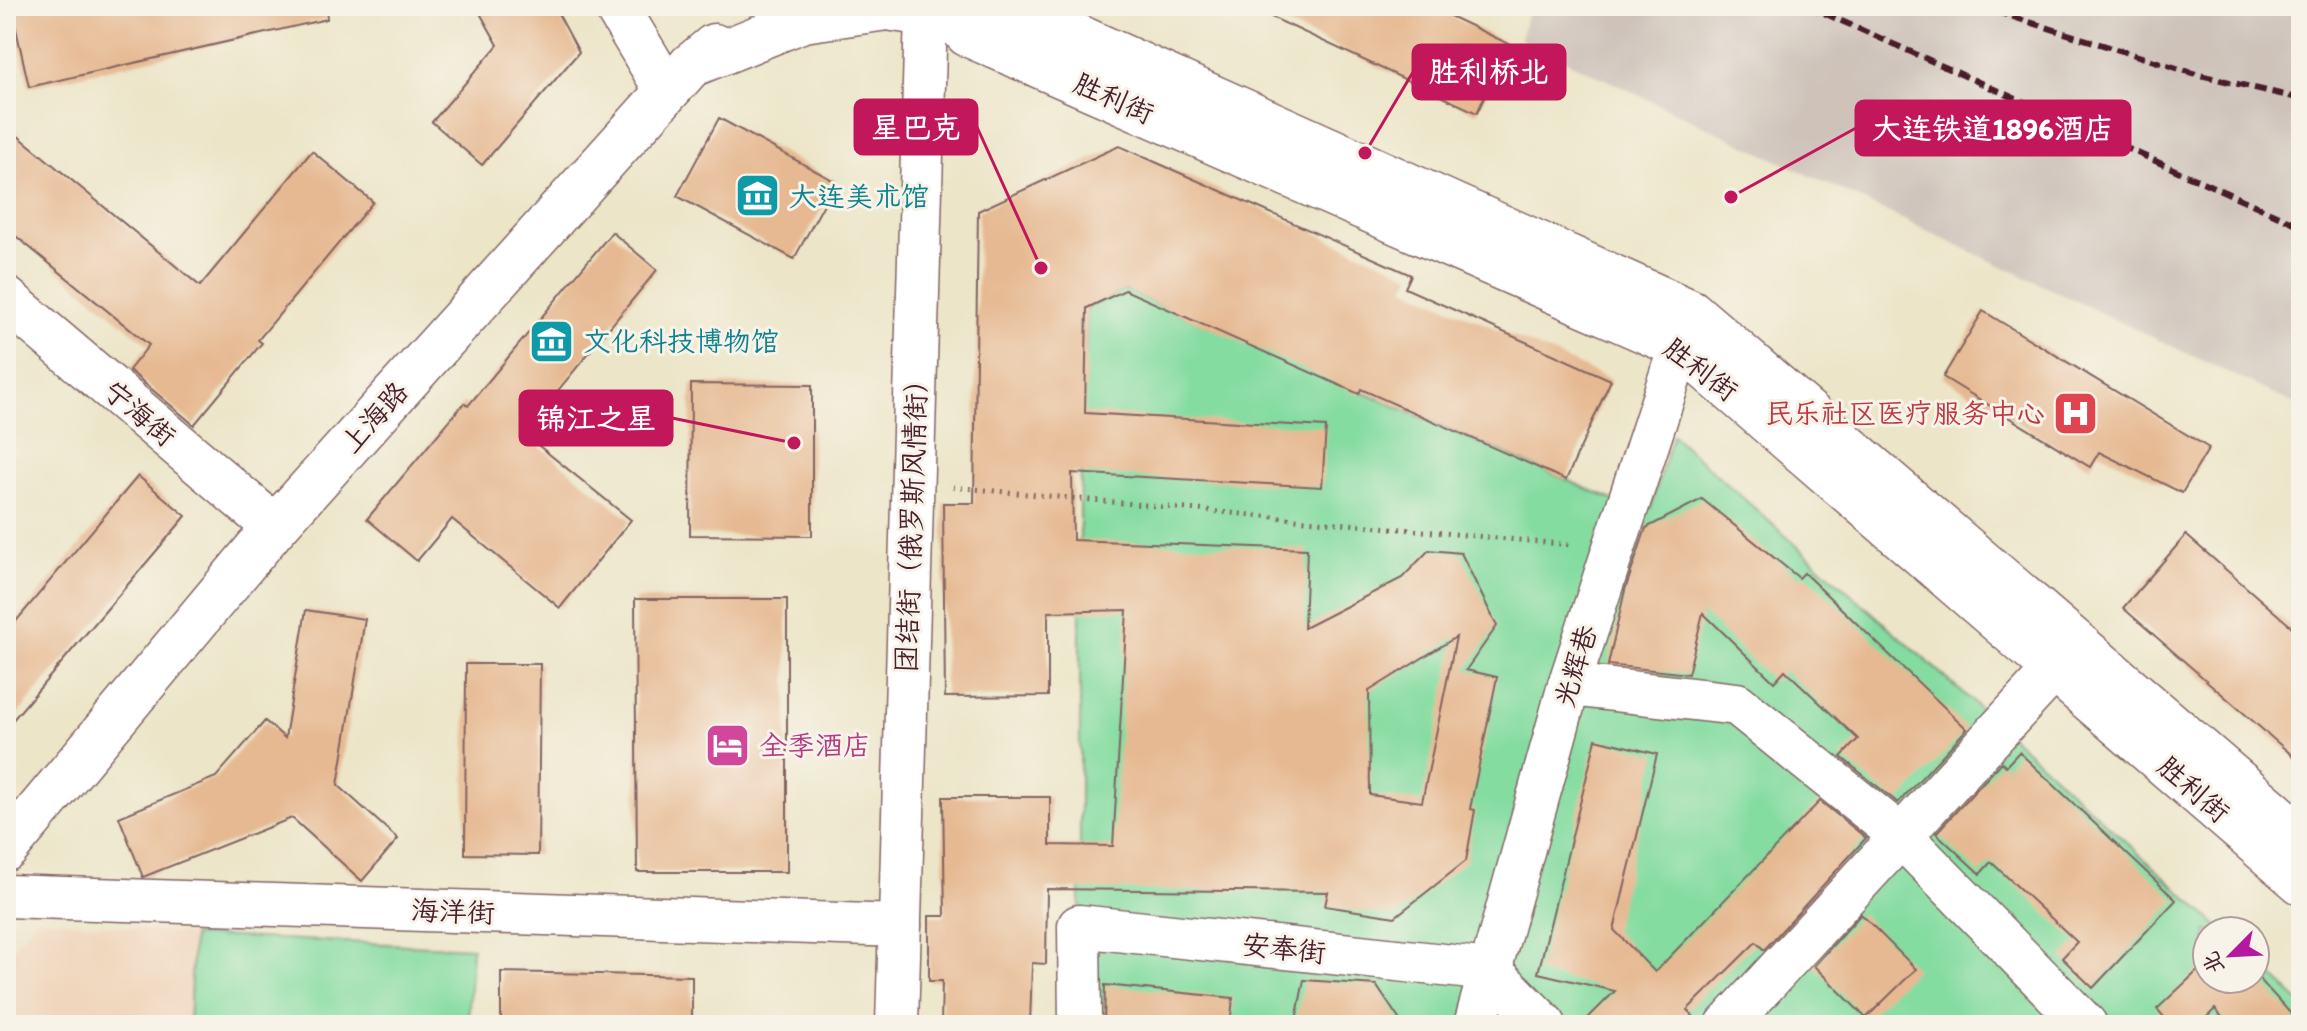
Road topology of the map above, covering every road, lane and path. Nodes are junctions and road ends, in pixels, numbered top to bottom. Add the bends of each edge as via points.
1 (616, 6) edge
2 (762, 6) edge
3 (939, 10) edge
4 (1025, 12) edge
5 (679, 78) junction
6 (6, 299) edge
7 (1686, 329) junction
8 (912, 483) junction
9 (275, 527) junction
10 (1611, 549) junction
11 (2065, 657) junction
12 (1569, 685) junction
13 (1901, 836) junction
14 (2301, 836) edge
15 (6, 849) edge
16 (2301, 882) edge
17 (6, 896) edge
18 (900, 926) junction
19 (1490, 970) junction
20 (897, 1025) edge
21 (1080, 1025) edge
22 (1475, 1025) edge
23 (1545, 1025) edge
24 (1727, 1025) edge
25 (2086, 1025) edge

1 - 5 main road
2 - 5 main road, 上海路
3 - 4 main road, 胜利街
3 - 5 main road via 887,8 803,20
3 - 7 main road, 胜利街 via 967,34
3 - 8 street, 团结街（俄罗斯风情街）
4 - 7 main road, 胜利街
5 - 9 main road, 上海路
6 - 9 main road, 宁海街
7 - 10 street, 光辉巷
7 - 11 main road, 胜利街
8 - 10 path
8 - 18 street, 团结街（俄罗斯风情街）
9 - 15 main road, 上海路
10 - 12 street, 光辉巷
11 - 13 street
11 - 14 main road, 胜利街
11 - 16 main road, 胜利街
12 - 13 street via 1737,704
12 - 19 street, 光辉巷
13 - 24 street
13 - 25 street
17 - 18 street, 海洋街
18 - 20 street, 团结街（俄罗斯风情街）
19 - 21 street, 安奉街 via 1079,926
19 - 22 street, 光辉巷
19 - 23 street

